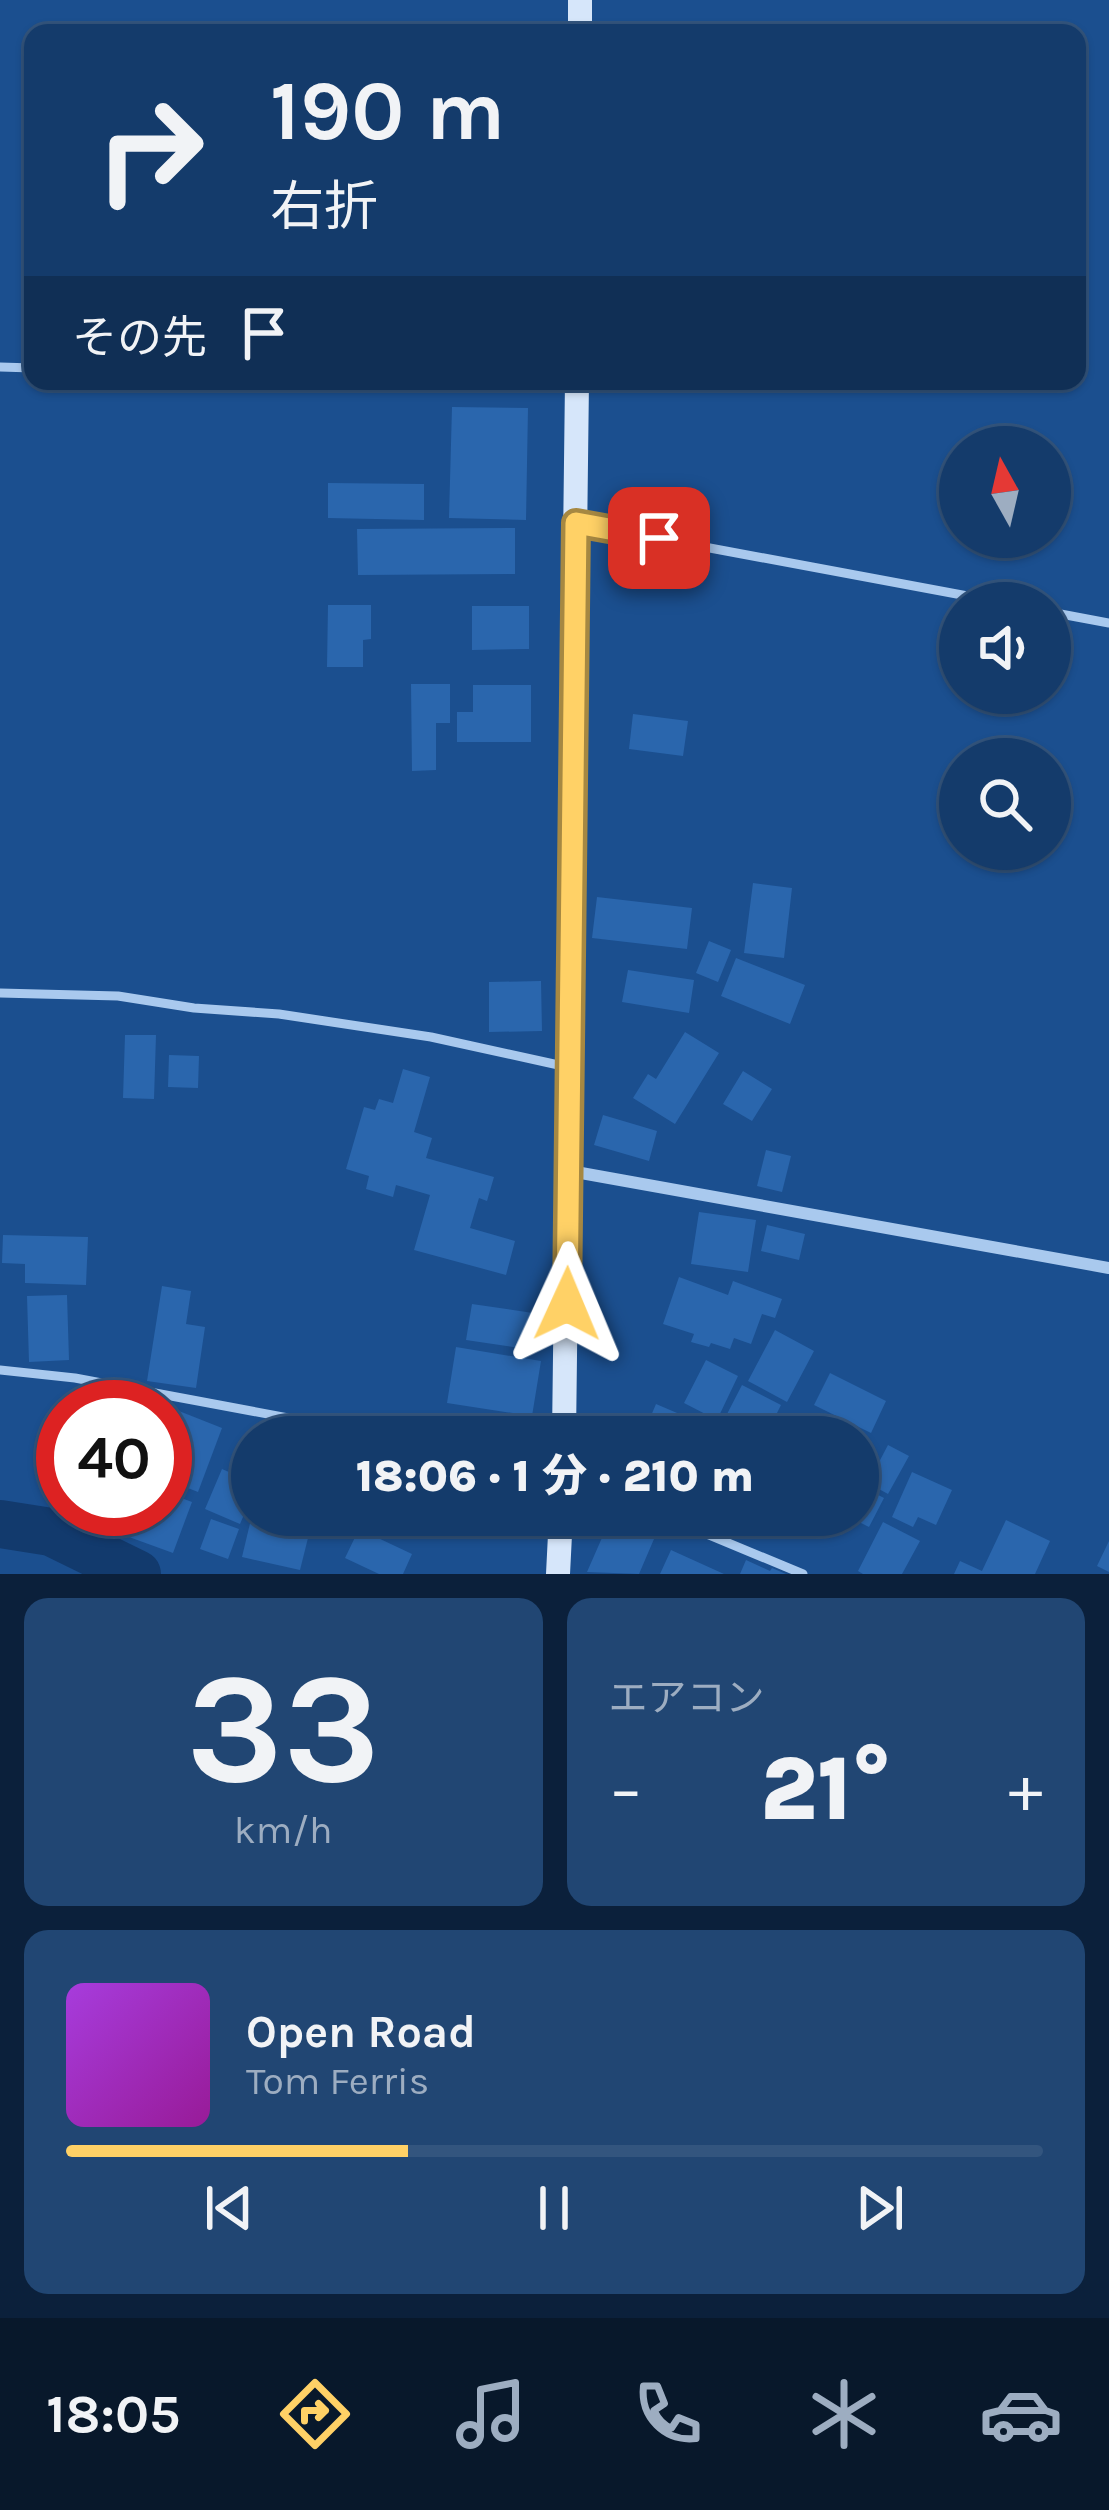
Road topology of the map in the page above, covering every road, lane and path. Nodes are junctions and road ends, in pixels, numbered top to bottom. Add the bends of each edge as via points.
1 (577, 390) edge
2 (576, 523) junction
3 (939, 591) edge
4 (1071, 615) edge
5 (1109, 622) edge
6 (0, 993) edge
7 (568, 1067) junction
8 (570, 1171) junction
9 (1109, 1268) edge
10 (0, 1370) edge
11 (278, 1416) edge
12 (564, 1416) edge
13 (560, 1536) edge
14 (712, 1536) edge
15 (558, 1574) edge
16 (803, 1574) edge

1 - 2 street
2 - 3 lane
2 - 7 street
4 - 5 lane
6 - 7 lane via 279,1014
7 - 8 street
8 - 9 street
8 - 12 street
10 - 11 lane
13 - 15 street
14 - 16 lane

